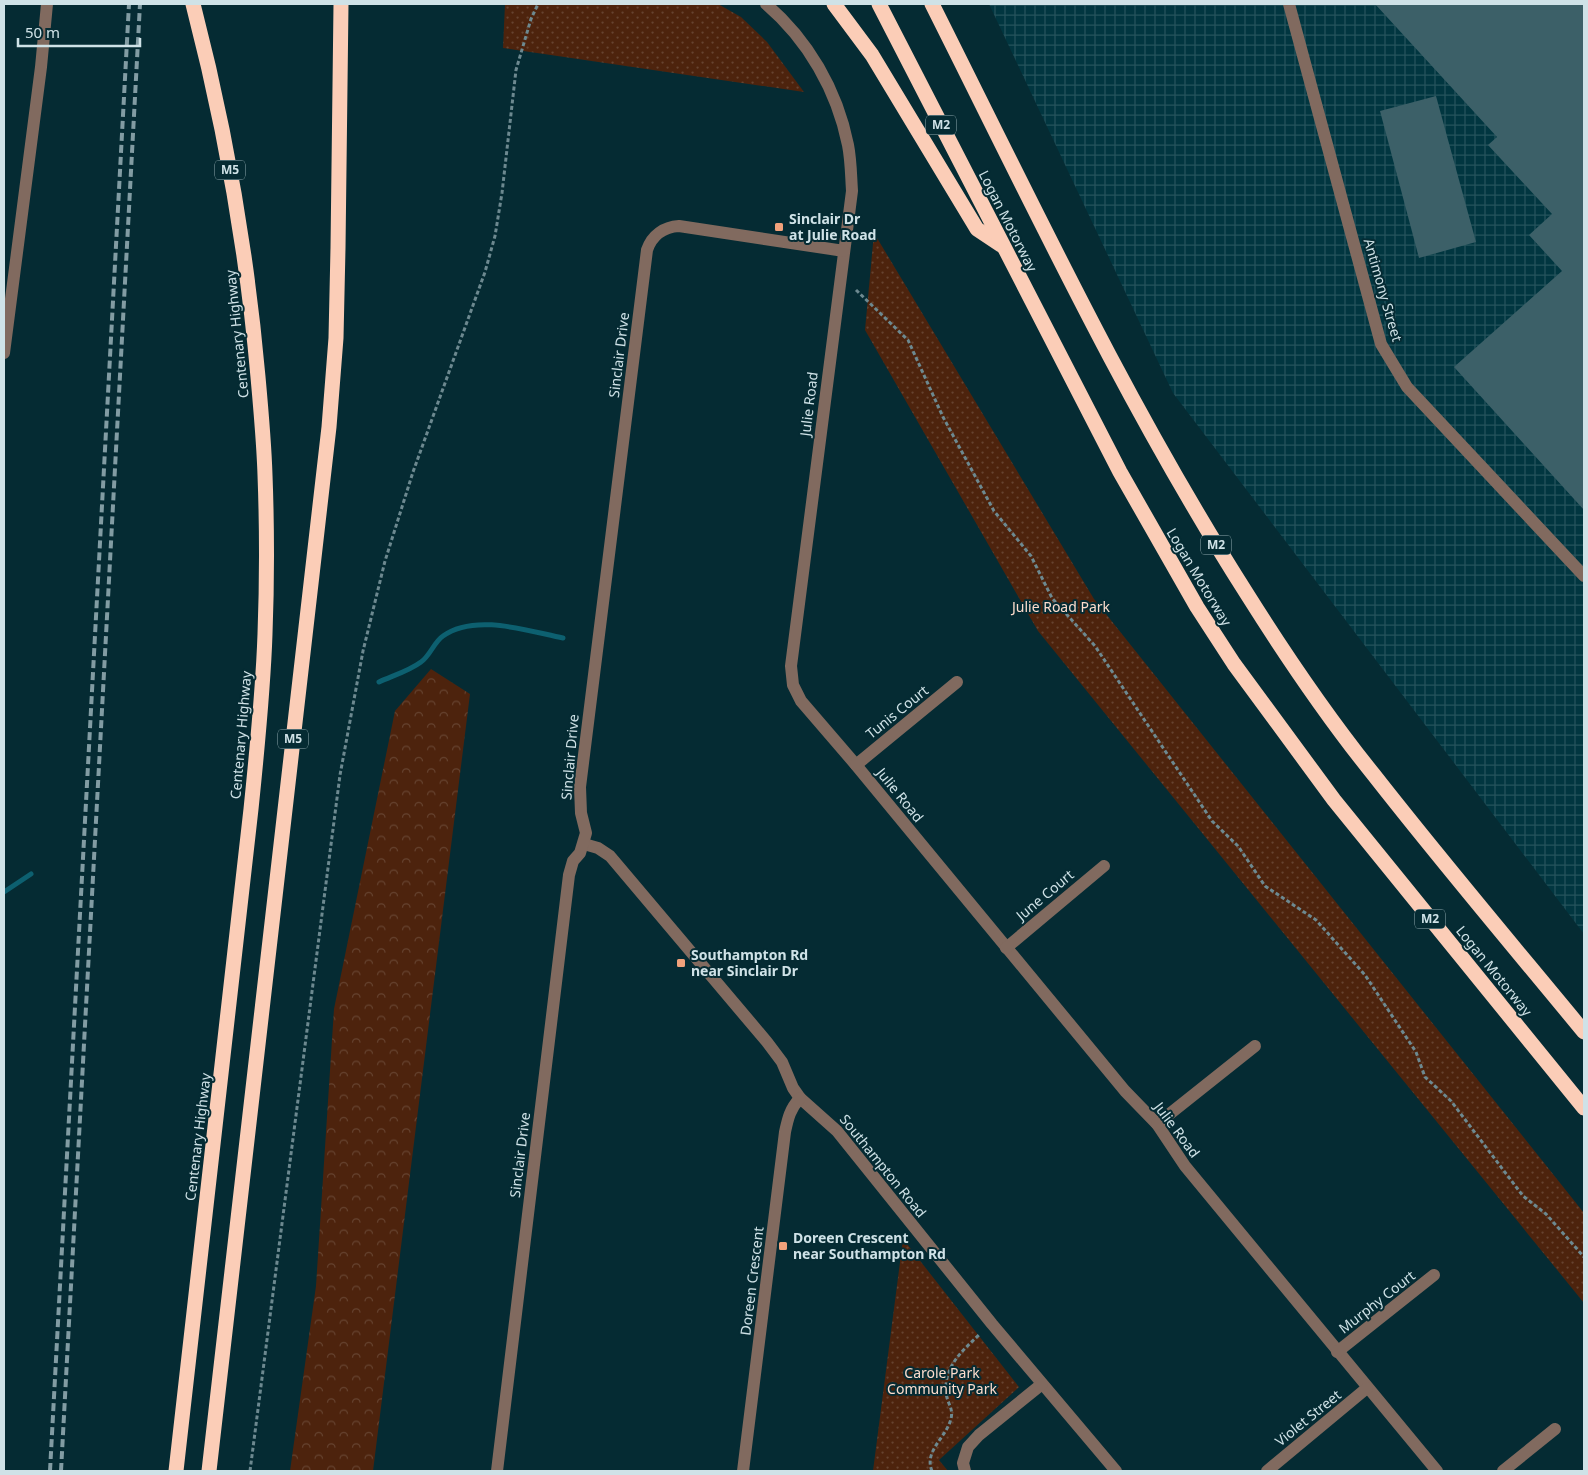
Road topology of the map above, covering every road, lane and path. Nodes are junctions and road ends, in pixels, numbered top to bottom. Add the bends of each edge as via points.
1 (47, 4) edge
2 (193, 4) edge
3 (342, 4) edge
4 (538, 4) edge
5 (766, 4) edge
6 (834, 4) edge
7 (879, 4) edge
8 (932, 4) edge
9 (1290, 4) edge
10 (1003, 247) junction
11 (844, 251) junction
12 (856, 290) dead end
13 (4, 353) edge
14 (1584, 576) edge
15 (957, 682) dead end
16 (856, 765) junction
17 (584, 844) junction
18 (1104, 866) dead end
19 (1006, 948) junction
20 (1584, 1032) edge
21 (1255, 1046) dead end
22 (800, 1098) junction
23 (1584, 1108) edge
24 (1157, 1124) junction
25 (1584, 1257) edge
26 (1434, 1275) dead end
27 (980, 1334) dead end
28 (1337, 1352) junction
29 (1042, 1384) junction
30 (1367, 1388) junction
31 (1555, 1428) dead end
32 (176, 1471) edge
33 (209, 1471) edge
34 (250, 1471) edge
35 (497, 1471) edge
36 (743, 1471) edge
37 (932, 1471) edge
38 (965, 1471) edge
39 (1116, 1471) edge
40 (1267, 1471) edge
41 (1437, 1471) edge
42 (1503, 1471) edge

1 - 13 street
2 - 32 highway, Centenary Highway / M5 via 228,155 242,233 255,339 265,474 265,634 250,819
3 - 33 highway, M5 via 336,338 329,427
4 - 34 path via 516,70 495,236 413,472 385,562 364,651 340,775
5 - 11 street, Julie Road via 801,41 822,71 837,104 848,146 852,191
6 - 10 highway via 872,56 977,229
7 - 10 highway, Logan Motorway / M2
8 - 20 highway, M2 via 1148,430 1248,596 1372,774
9 - 14 street, Antimony Street via 1381,344 1407,387
10 - 23 highway, Logan Motorway / M2 via 1120,472 1196,607 1234,664 1334,800
11 - 16 street, Julie Road via 791,666 793,685 801,701
11 - 17 street, Sinclair Drive via 679,226 662,231 650,244 580,787 586,833
12 - 25 path via 908,340 943,418 994,511 1031,556 1052,598 1095,646 1212,821 1238,846 1265,886 1316,920 1365,975 1416,1052 1425,1077 1451,1101 1523,1196 1546,1214
15 - 16 street, Tunis Court
16 - 19 street, Julie Road
17 - 22 street, Southampton Road via 610,856 633,883 768,1042
17 - 35 street, Sinclair Drive via 569,875
18 - 19 street, June Court
19 - 24 street, Julie Road via 1125,1091
21 - 24 street
22 - 29 street, Southampton Road via 837,1131
22 - 36 street, Doreen Crescent via 792,1107 786,1127
24 - 28 street, Julie Road via 1185,1166
26 - 28 street, Murphy Court
27 - 37 path via 955,1358 947,1376 946,1393 953,1414 931,1456
28 - 30 street, Julie Road
29 - 38 street via 968,1447 963,1462
29 - 39 street, Southampton Road
30 - 40 street, Violet Street
30 - 41 street, Julie Road
31 - 42 street

